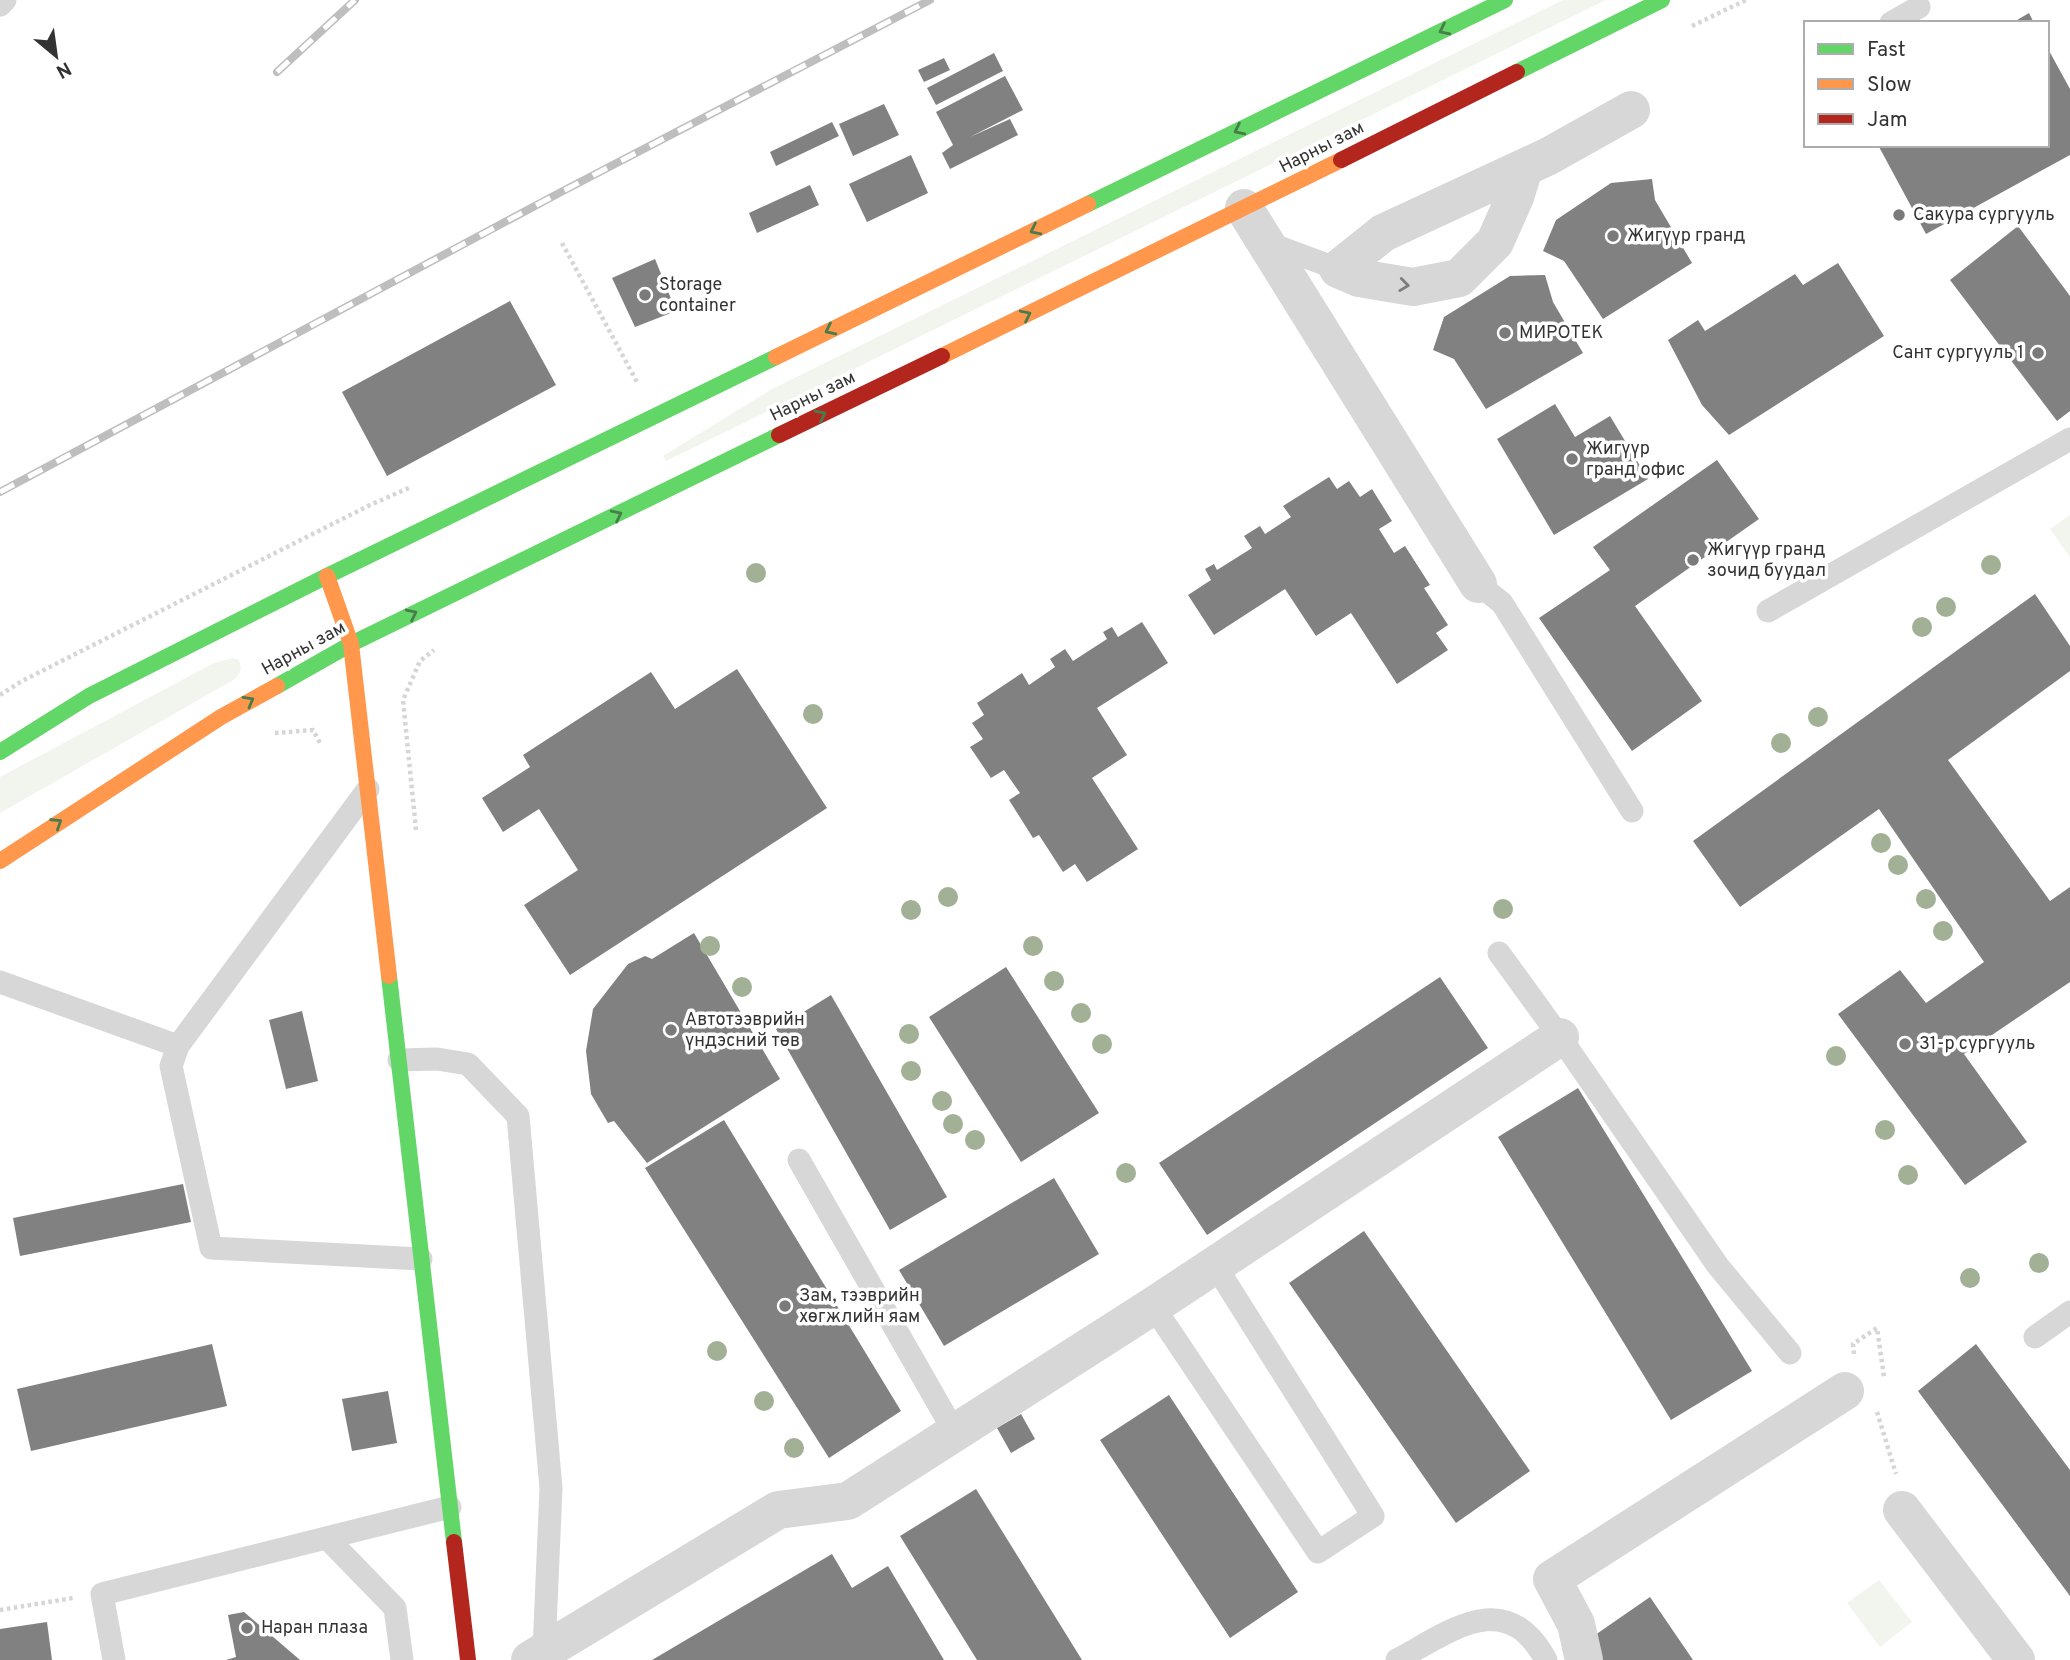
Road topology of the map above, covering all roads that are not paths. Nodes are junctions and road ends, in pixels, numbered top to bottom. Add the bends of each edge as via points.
1 (5, 0) edge
2 (1505, 0) edge
3 (1662, 0) edge
4 (1922, 2) edge
5 (0, 5) edge
6 (1894, 21) edge
7 (1631, 110) dead end
8 (1524, 168) junction
9 (1244, 208) junction
10 (1268, 243) junction
11 (1338, 269) junction
12 (2070, 439) edge
13 (327, 576) junction
14 (1478, 584) joint
15 (1768, 611) dead end
16 (351, 644) junction
17 (0, 751) edge
18 (368, 789) junction
19 (1632, 811) dead end
20 (0, 861) edge
21 (1499, 954) dead end
22 (0, 982) edge
23 (1560, 1037) junction
24 (178, 1046) junction
25 (399, 1060) junction
26 (799, 1160) dead end
27 (421, 1259) junction
28 (1215, 1265) junction
29 (1153, 1306) junction
30 (2070, 1312) edge
31 (2035, 1337) dead end
32 (1790, 1353) dead end
33 (1868, 1396) road end
34 (955, 1433) junction
35 (450, 1507) junction
36 (1902, 1510) road end
37 (327, 1538) junction
38 (537, 1656) edge
39 (114, 1660) edge
40 (402, 1660) edge
41 (468, 1660) edge
42 (1397, 1660) edge
43 (1546, 1660) edge
44 (1584, 1660) edge
45 (2016, 1660) edge

1 - 5 lane
2 -> 13 main road
3 - 9 main road, Нарны зам
4 - 6 lane
7 - 8 street
8 - 11 street via 1383,233
11 -> 8 street via 1359,278 1413,287 1459,278 1495,242
9 - 10 street
16 -> 9 main road, Нарны зам
10 - 11 lane
10 - 14 street
12 - 15 lane
13 - 16 main road
13 - 17 main road via 89,696
14 - 19 lane via 1502,603
16 - 18 main road
20 -> 16 main road, Нарны зам via 221,717
18 - 24 lane
18 - 25 main road
21 - 23 lane
22 - 24 lane
23 - 28 street
23 - 32 lane via 1718,1266
24 - 27 lane via 171,1066 211,1248
25 - 27 main road
25 - 38 lane via 468,1063 518,1116 551,1488
26 - 34 lane
27 - 35 main road
28 - 29 street
28 - 29 lane via 1373,1516 1340,1538 1318,1552
29 - 34 street
30 - 31 lane
33 - 44 street via 1552,1579 1576,1624
34 - 38 street via 848,1501 778,1510
35 - 37 lane
35 - 41 main road
36 - 45 street
37 - 39 lane via 102,1594
37 - 40 lane via 396,1608
42 - 43 lane via 1459,1628 1500,1618 1527,1632

